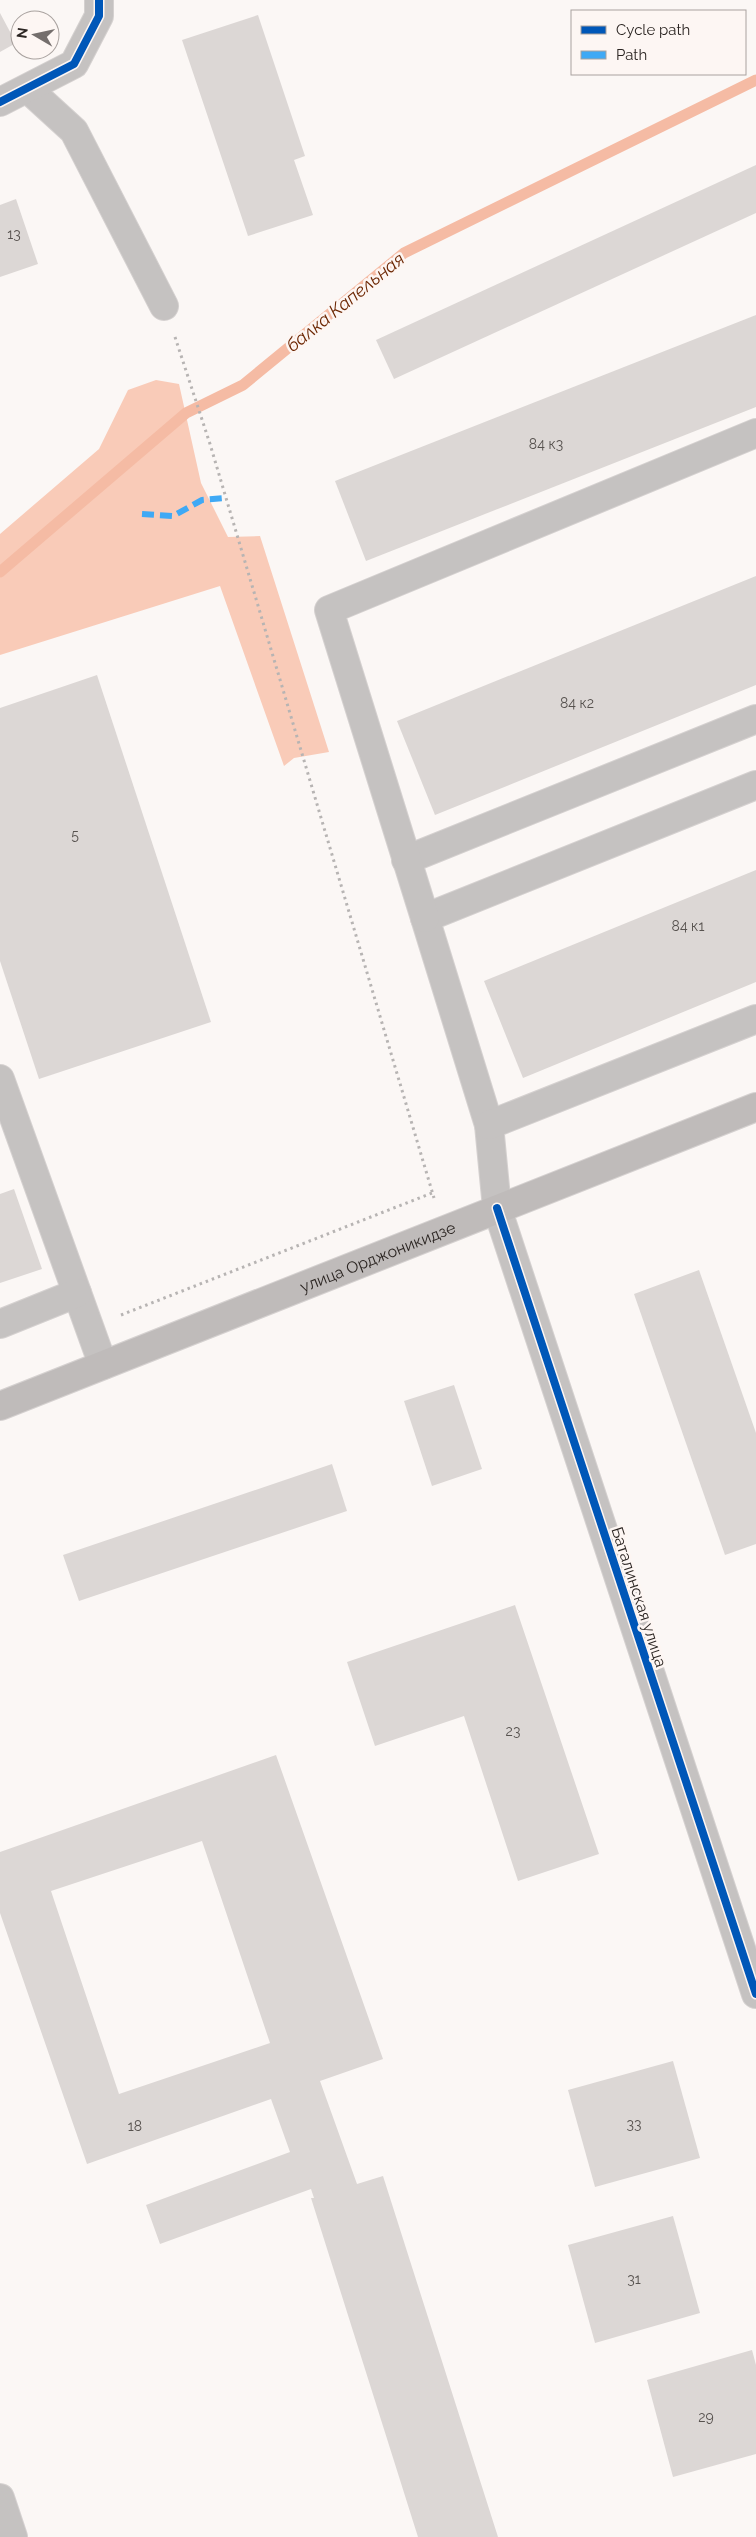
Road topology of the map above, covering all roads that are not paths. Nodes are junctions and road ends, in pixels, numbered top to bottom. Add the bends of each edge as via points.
1 (99, 0) edge
2 (28, 89) junction
3 (0, 102) edge
4 (164, 306) dead end
5 (756, 433) edge
6 (756, 719) edge
7 (756, 785) edge
8 (406, 860) junction
9 (425, 918) junction
10 (756, 1019) edge
11 (0, 1079) edge
12 (756, 1107) edge
13 (489, 1125) junction
14 (9, 1135) edge
15 (497, 1208) junction
16 (77, 1293) junction
17 (0, 1324) edge
18 (103, 1365) junction
19 (0, 1406) edge
20 (756, 1994) edge
21 (0, 2498) edge
22 (13, 2537) edge

1 - 2 street via 99,16 74,64
2 - 3 street
2 - 4 street via 74,132
5 - 8 street, Баталинская улица via 329,610
6 - 8 street
7 - 9 street
8 - 9 street, Баталинская улица
9 - 13 street, Баталинская улица
10 - 13 street
11 - 14 street
12 - 15 main road, улица Орджоникидзе
13 - 15 street, Баталинская улица
14 - 16 street
15 - 18 main road, улица Орджоникидзе
15 - 20 street, Баталинская улица
16 - 17 street
16 - 18 street
18 - 19 main road, улица Орджоникидзе
21 - 22 street

